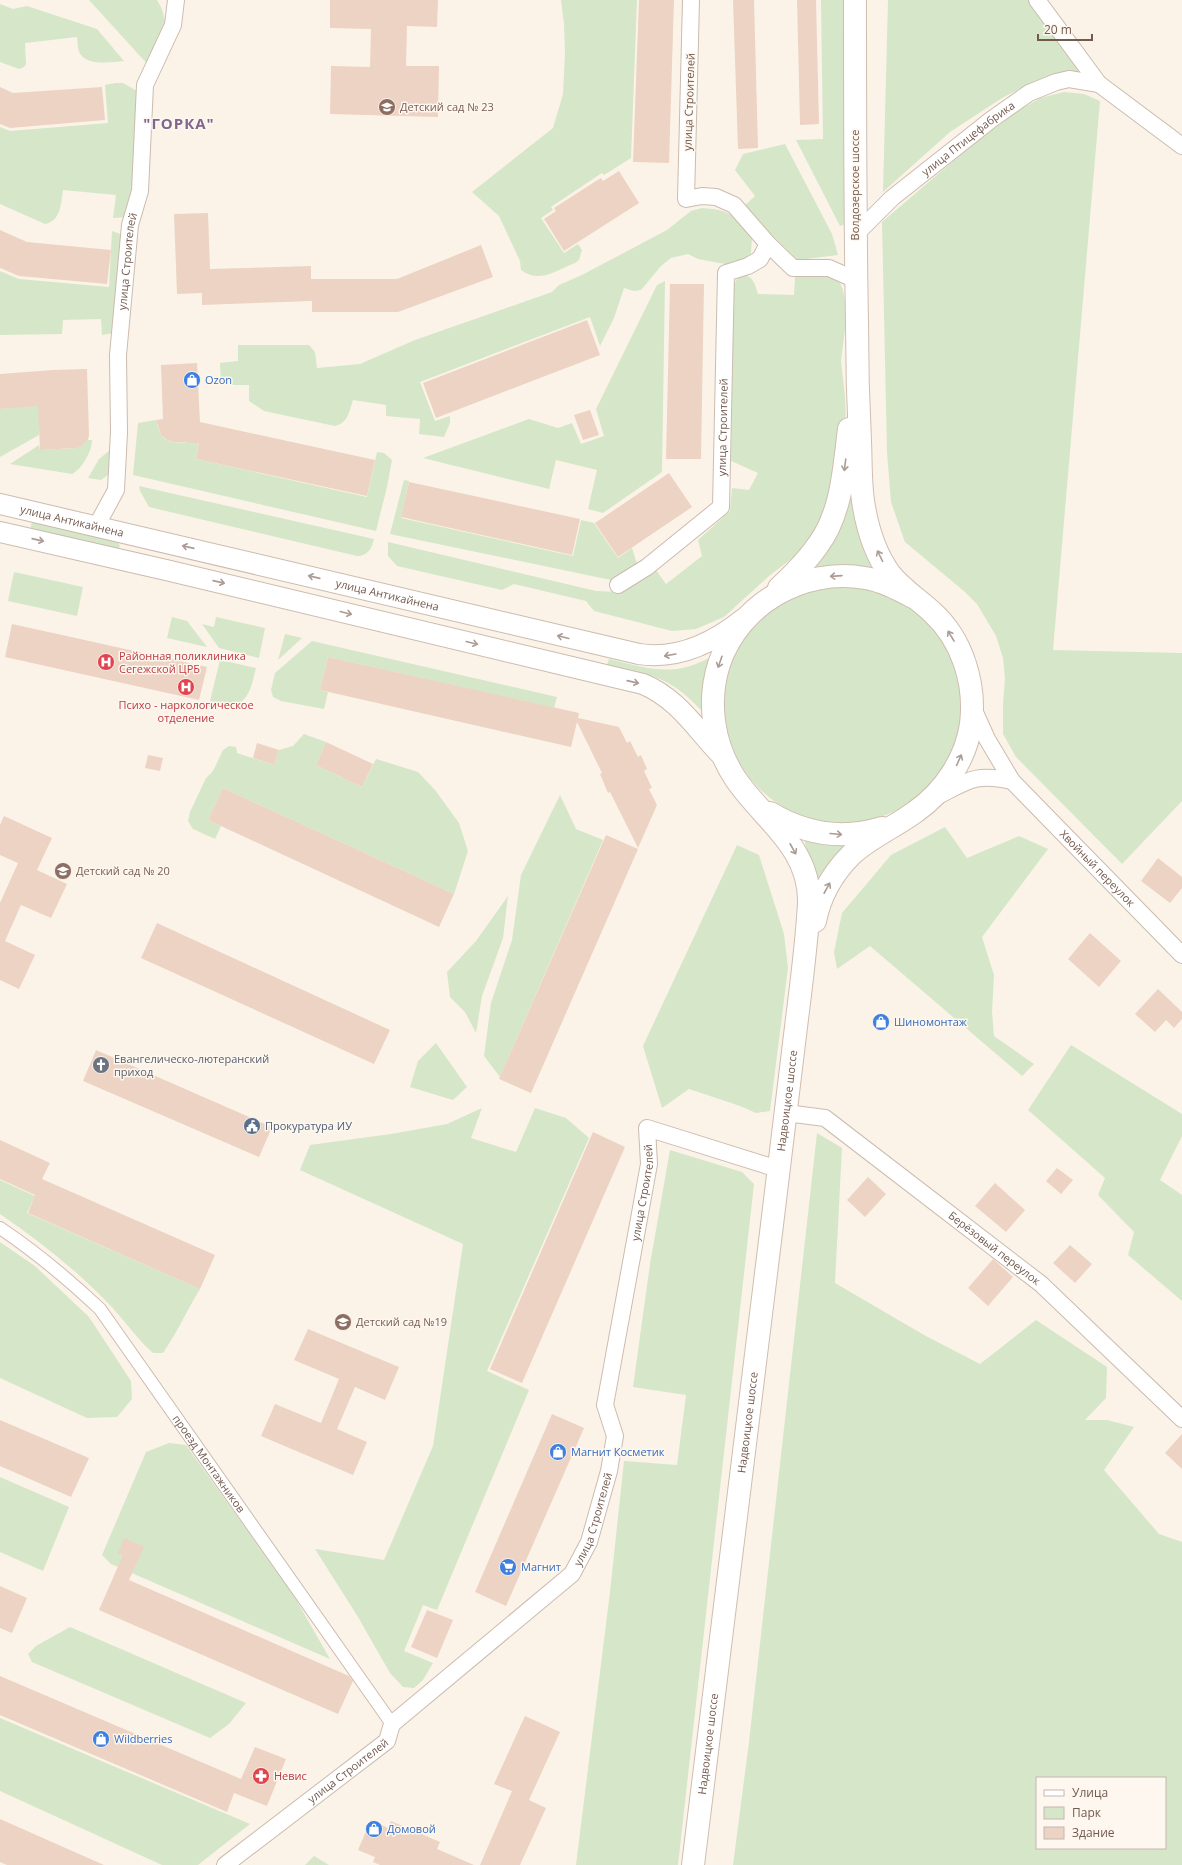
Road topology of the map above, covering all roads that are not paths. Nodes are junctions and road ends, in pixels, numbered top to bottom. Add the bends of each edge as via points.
1 (692, 0) edge
2 (855, 0) edge
3 (1036, 0) edge
4 (173, 3) edge
5 (1099, 84) junction
6 (1182, 146) edge
7 (855, 235) junction
8 (768, 244) junction
9 (856, 280) junction
10 (857, 371) junction
11 (0, 504) edge
12 (97, 525) junction
13 (0, 532) edge
14 (136, 535) junction
15 (130, 561) junction
16 (618, 585) dead end
17 (913, 597) junction
18 (766, 600) junction
19 (972, 705) junction
20 (723, 757) junction
21 (1012, 782) junction
22 (751, 797) junction
23 (933, 798) junction
24 (893, 825) junction
25 (1182, 955) edge
26 (802, 979) junction
27 (786, 1113) junction
28 (778, 1169) junction
29 (0, 1228) edge
30 (1182, 1419) edge
31 (392, 1724) junction
32 (226, 1865) edge
33 (692, 1865) edge

1 - 8 street, улица Строителей via 686,199 716,197 734,205
2 - 7 main road, Волдозерское шоссе
3 - 5 street, улица Птицефабрика
4 - 12 street, улица Строителей via 173,25 145,85 140,191 130,225 118,355 119,432 116,490
5 - 6 street, улица Птицефабрика
5 - 7 street, улица Птицефабрика via 1069,80 1056,82 1029,94 986,124 892,198
7 - 9 main road, Волдозерское шоссе
8 - 9 street, улица Строителей via 793,268 829,268
8 - 16 street, улица Строителей via 760,259 726,273 721,507 647,567
9 - 10 main road, Волдозерское шоссе
17 -> 10 main road via 899,585 879,555 864,506
10 -> 18 main road via 844,473 828,528 805,562
11 - 12 street, улица Антикайнена
12 - 14 street, улица Антикайнена
13 -> 15 street
14 - 15 street
18 -> 14 street, улица Антикайнена via 729,630 712,640 678,654 651,656
15 -> 20 street via 643,684 667,696 678,705
17 -> 18 main road via 891,585 866,578 841,576 815,578 791,586
19 -> 17 main road via 969,679 962,655 950,632 933,613
18 -> 20 main road via 741,624 719,666 713,696 713,712
19 - 21 street, Хвойный переулок via 987,739
23 -> 19 main road via 960,758 970,726
20 - 22 main road via 735,779
21 - 23 street via 993,777 972,779
21 - 25 street, Хвойный переулок
22 -> 24 main road via 770,814 793,826 818,833 843,835 869,832
22 -> 26 main road via 794,848 807,882 809,898
23 - 24 main road
26 -> 24 main road via 818,903 852,853
26 - 27 main road, Надвоицкое шоссе
27 - 28 main road, Надвоицкое шоссе
27 - 30 street, Берёзовый переулок via 824,1118 1041,1284
28 - 31 street, улица Строителей via 647,1128 649,1164 605,1405 615,1436 606,1486 589,1542 572,1574
28 - 33 main road, Надвоицкое шоссе
29 - 31 street, проезд Монтажников via 67,1278 100,1309
31 - 32 street, улица Строителей via 387,1741

